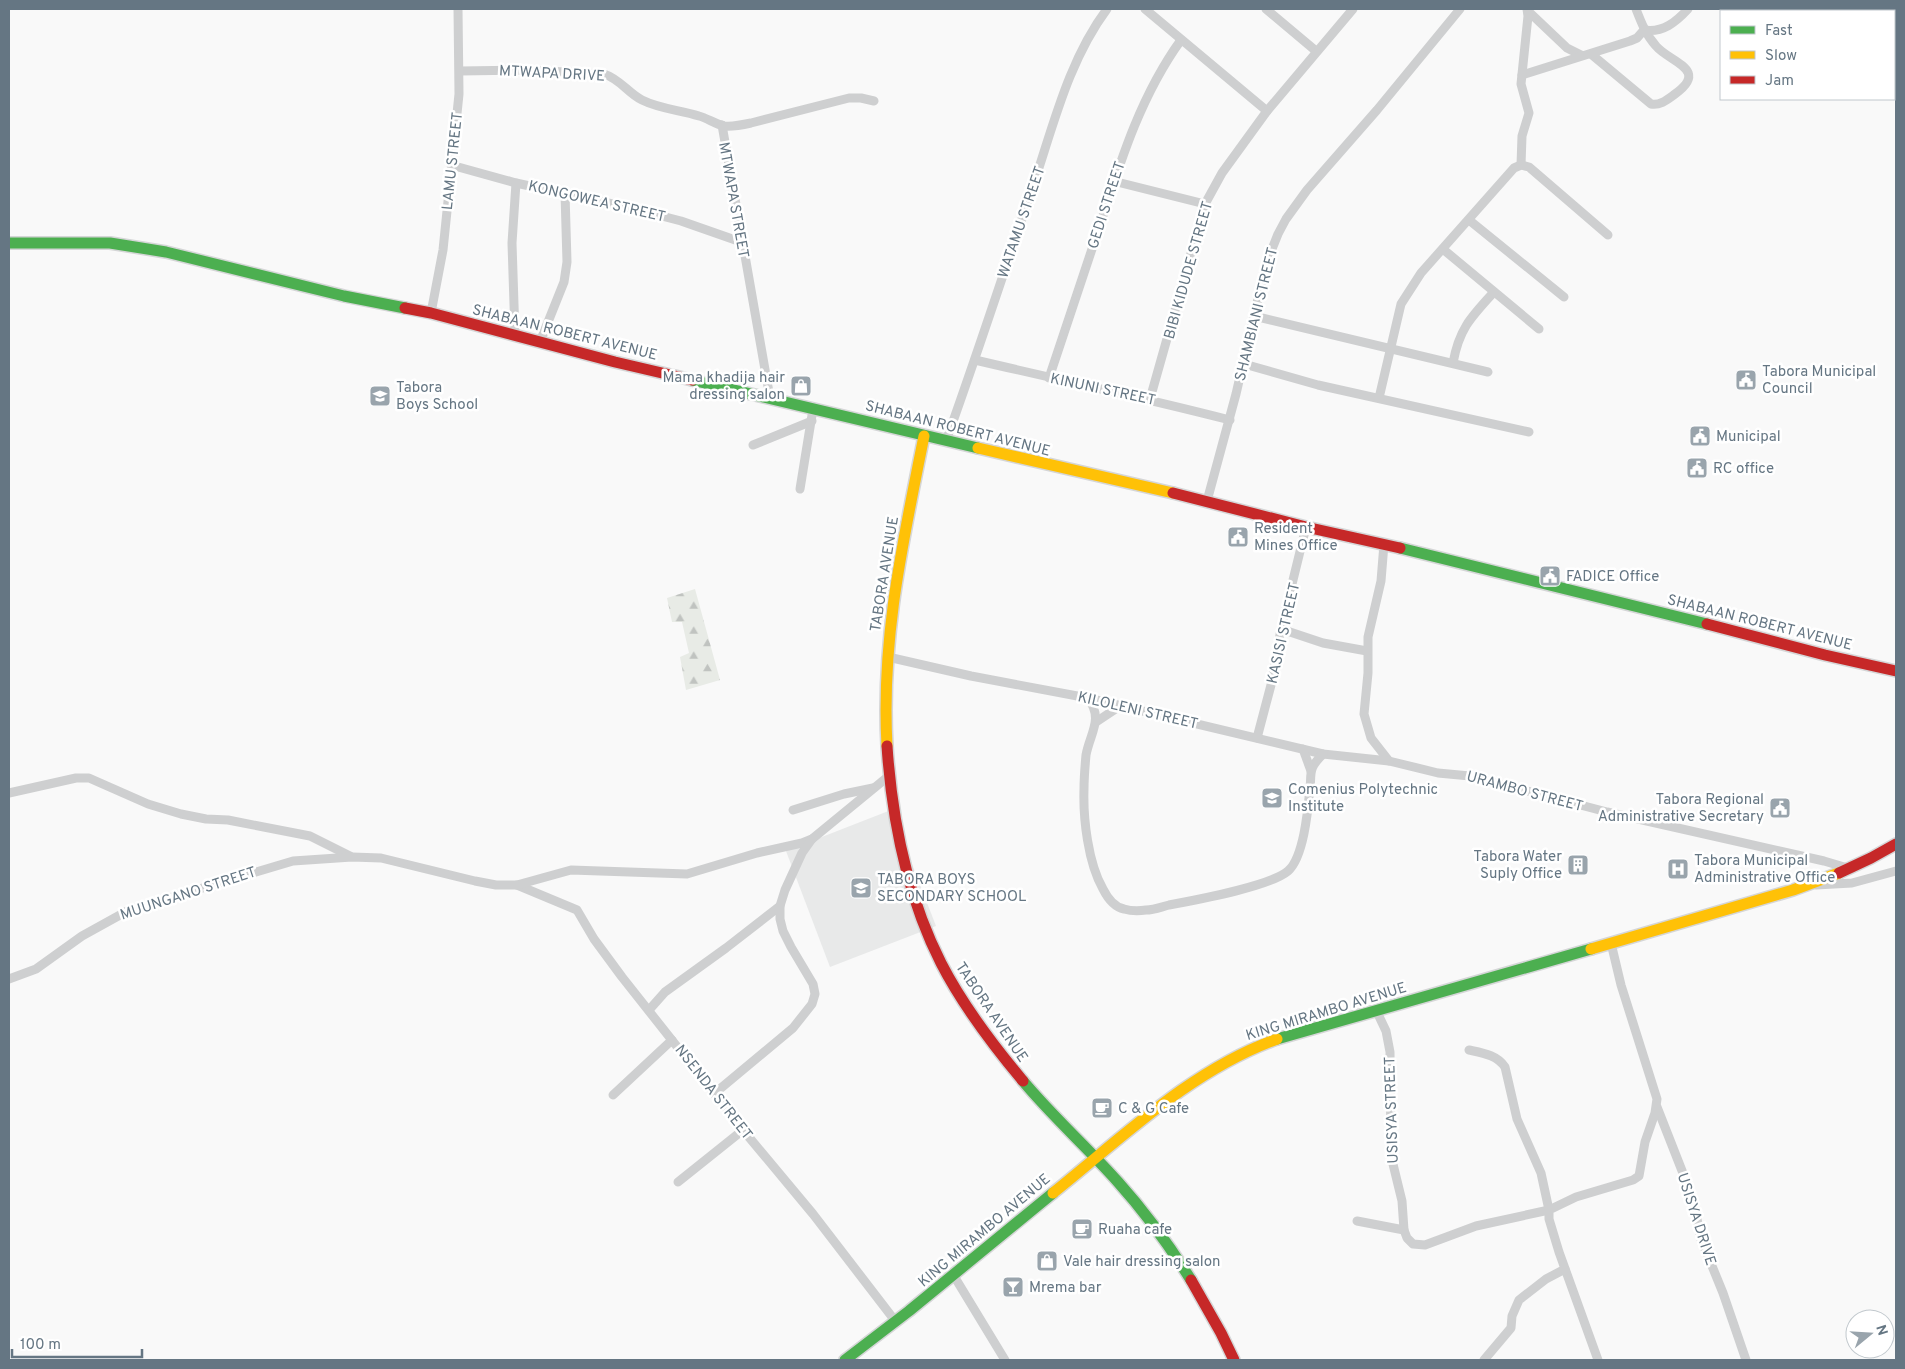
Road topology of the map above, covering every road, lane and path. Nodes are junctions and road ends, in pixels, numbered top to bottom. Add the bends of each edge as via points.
1 (458, 9) edge
2 (1107, 9) edge
3 (1145, 9) edge
4 (1266, 9) edge
5 (1353, 9) edge
6 (1460, 9) edge
7 (1636, 9) edge
8 (1688, 9) edge
9 (1527, 10) edge
10 (1644, 30) junction
11 (1181, 40) junction
12 (1633, 40) junction
13 (1654, 45) junction
14 (1316, 51) junction
15 (1592, 54) junction
16 (1581, 55) junction
17 (460, 71) junction
18 (1522, 75) junction
19 (874, 101) dead end
20 (1267, 111) junction
21 (722, 126) junction
22 (451, 165) junction
23 (1521, 165) junction
24 (1113, 181) junction
25 (516, 183) junction
26 (565, 193) junction
27 (1205, 204) junction
28 (1469, 220) junction
29 (1608, 235) dead end
30 (742, 242) junction
31 (9, 243) edge
32 (1444, 250) junction
33 (1494, 292) junction
34 (1564, 297) dead end
35 (431, 313) junction
36 (1254, 316) junction
37 (1539, 329) dead end
38 (515, 335) junction
39 (540, 342) junction
40 (1392, 348) junction
41 (975, 360) junction
42 (1244, 364) junction
43 (1453, 364) junction
44 (1488, 372) dead end
45 (1049, 378) junction
46 (770, 398) junction
47 (1379, 398) junction
48 (1150, 399) junction
49 (813, 408) junction
50 (812, 420) junction
51 (1230, 420) junction
52 (1529, 432) dead end
53 (924, 436) junction
54 (946, 441) junction
55 (753, 444) dead end
56 (800, 489) dead end
57 (1207, 501) junction
58 (1306, 527) junction
59 (1384, 544) junction
60 (1281, 629) junction
61 (1367, 651) junction
62 (888, 657) junction
63 (1896, 671) edge
64 (1088, 698) junction
65 (1120, 706) junction
66 (1096, 722) junction
67 (1257, 738) junction
68 (1302, 749) junction
69 (1324, 754) junction
70 (1388, 761) junction
71 (1311, 771) junction
72 (890, 776) junction
73 (875, 787) junction
74 (9, 792) edge
75 (793, 810) dead end
76 (812, 839) junction
77 (1896, 844) edge
78 (352, 857) junction
79 (1851, 868) junction
80 (1896, 872) edge
81 (518, 885) junction
82 (1806, 886) junction
83 (780, 906) junction
84 (1611, 943) junction
85 (9, 978) edge
86 (649, 1010) junction
87 (1377, 1012) junction
88 (672, 1040) junction
89 (1469, 1050) dead end
90 (715, 1093) junction
91 (613, 1095) dead end
92 (1657, 1107) junction
93 (743, 1130) junction
94 (1096, 1158) junction
95 (678, 1182) dead end
96 (1549, 1210) junction
97 (1357, 1221) dead end
98 (1404, 1230) junction
99 (1566, 1269) junction
100 (954, 1276) junction
101 (896, 1322) junction
102 (846, 1360) edge
103 (1004, 1360) edge
104 (1234, 1360) edge
105 (1484, 1360) edge
106 (1598, 1360) edge
107 (1746, 1360) edge

1 - 17 street, LAMU STREET
2 - 41 street, WATAMU STREET via 1080,53 1060,101
3 - 11 street
4 - 14 street
5 - 14 street, BIBI KIDUDE STREET
6 - 36 street, SHAMBIANI STREET via 1286,219 1266,264
7 - 10 street
8 - 10 street via 1665,28
9 - 16 street via 1568,48
9 - 18 street
10 - 12 street
10 - 13 street
11 - 20 street
11 - 24 street, GEDI STREET via 1165,61 1134,123
12 - 13 street
12 - 15 street
13 - 15 street via 1685,67 1689,75 1678,92 1655,105 1644,100
14 - 20 street, BIBI KIDUDE STREET
15 - 16 street
16 - 18 street
17 - 21 street, MTWAPA DRIVE via 604,74 614,77 641,100
17 - 22 street, LAMU STREET
18 - 23 street via 1521,84 1529,112 1522,136
19 - 21 street, MTWAPA STREET via 849,98 751,123
20 - 27 street, BIBI KIDUDE STREET via 1222,173
21 - 30 street, MTWAPA STREET
22 - 25 street, KONGOWEA STREET
22 - 35 street, LAMU STREET
23 - 28 street via 1514,168
23 - 29 street via 1529,167
24 - 27 street
24 - 45 street, GEDI STREET
25 - 26 street, KONGOWEA STREET
25 - 38 street via 512,242
26 - 30 street, KONGOWEA STREET via 631,208
26 - 39 street via 567,262 564,282
27 - 48 street, BIBI KIDUDE STREET
28 - 32 street
28 - 34 street
30 - 46 street, MTWAPA STREET
31 - 35 street, SHABAAN ROBERT AVENUE via 136,247
32 - 33 street
32 - 40 street via 1404,297
33 - 37 street
33 - 43 street via 1465,325
35 - 38 street, SHABAAN ROBERT AVENUE
36 - 40 street
36 - 42 street, SHAMBIANI STREET
38 - 39 street, SHABAAN ROBERT AVENUE
39 - 46 street, SHABAAN ROBERT AVENUE
40 - 43 street
40 - 47 street
41 - 45 street, KINUNI STREET
41 - 54 street, WATAMU STREET
42 - 47 street
42 - 51 street, SHAMBIANI STREET
43 - 44 street
45 - 48 street, KINUNI STREET
46 - 49 street, SHABAAN ROBERT AVENUE
47 - 52 street
48 - 51 street, KINUNI STREET
49 - 50 street
49 - 53 street, SHABAAN ROBERT AVENUE
50 - 55 street
50 - 56 street
51 - 57 street, SHAMBIANI STREET
53 - 54 street, SHABAAN ROBERT AVENUE
53 - 62 street, TABORA AVENUE via 894,587
54 - 57 street, SHABAAN ROBERT AVENUE
57 - 58 street, SHABAAN ROBERT AVENUE
58 - 59 street, SHABAAN ROBERT AVENUE
58 - 60 street, KASISI STREET
59 - 61 street via 1381,581
59 - 63 street, SHABAAN ROBERT AVENUE
60 - 61 street via 1323,643
60 - 67 street, KASISI STREET
61 - 70 street via 1364,714 1371,738
62 - 64 street, KILOLENI STREET
62 - 72 street, TABORA AVENUE
64 - 65 street, KILOLENI STREET
64 - 66 street via 1093,704
65 - 66 street
65 - 67 street, KILOLENI STREET
66 - 71 street via 1085,768 1087,830 1102,888 1121,909 1148,910 1193,901 1260,884 1288,871 1299,851
67 - 68 street, KILOLENI STREET
68 - 69 street, KILOLENI STREET
68 - 71 street
69 - 70 street, KILOLENI STREET
69 - 71 street
70 - 79 street, URAMBO STREET via 1438,773 1470,776 1607,812
72 - 73 street, MUUNGANO STREET
72 - 94 street, TABORA AVENUE via 907,876 944,967 979,1024 1021,1080
73 - 75 street
73 - 76 street, MUUNGANO STREET
74 - 78 street, MUUNGANO STREET via 89,778 148,804 181,814 310,836
76 - 81 street, MUUNGANO STREET via 687,874 570,870
76 - 83 street, MUUNGANO STREET via 795,867
77 - 79 street, KING MIRAMBO AVENUE
78 - 81 street, MUUNGANO STREET via 390,859 482,883
78 - 85 street, MUUNGANO STREET via 283,863 129,910 82,936 36,969
79 - 82 street, KING MIRAMBO AVENUE
80 - 82 street via 1852,883
81 - 86 street, NSENDA STREET via 577,910 594,939
82 - 84 street, KING MIRAMBO AVENUE
83 - 86 street via 665,992
83 - 90 street, MUUNGANO STREET via 783,931 813,984 812,1004 793,1028
84 - 87 street, KING MIRAMBO AVENUE
84 - 92 street
86 - 88 street, NSENDA STREET
87 - 94 street, KING MIRAMBO AVENUE via 1275,1040 1231,1059 1156,1109
87 - 98 street, USISYA STREET via 1386,1031 1390,1052 1391,1156 1402,1201
88 - 90 street, NSENDA STREET
88 - 91 street
89 - 96 street via 1495,1057 1505,1067 1517,1119 1541,1173
90 - 93 street, NSENDA STREET
92 - 96 street via 1645,1142 1639,1176 1576,1197
92 - 107 street, USISYA DRIVE via 1688,1186 1700,1239 1724,1293
93 - 95 street
93 - 101 street, NSENDA STREET
94 - 100 street, KING MIRAMBO AVENUE
94 - 104 street, TABORA AVENUE via 1150,1220 1182,1264
96 - 98 street via 1476,1226 1425,1245 1413,1244
96 - 99 street
97 - 98 street
99 - 105 street via 1546,1279 1519,1300 1511,1328
99 - 106 street
100 - 101 street, KING MIRAMBO AVENUE
100 - 103 street
101 - 102 street, KING MIRAMBO AVENUE

